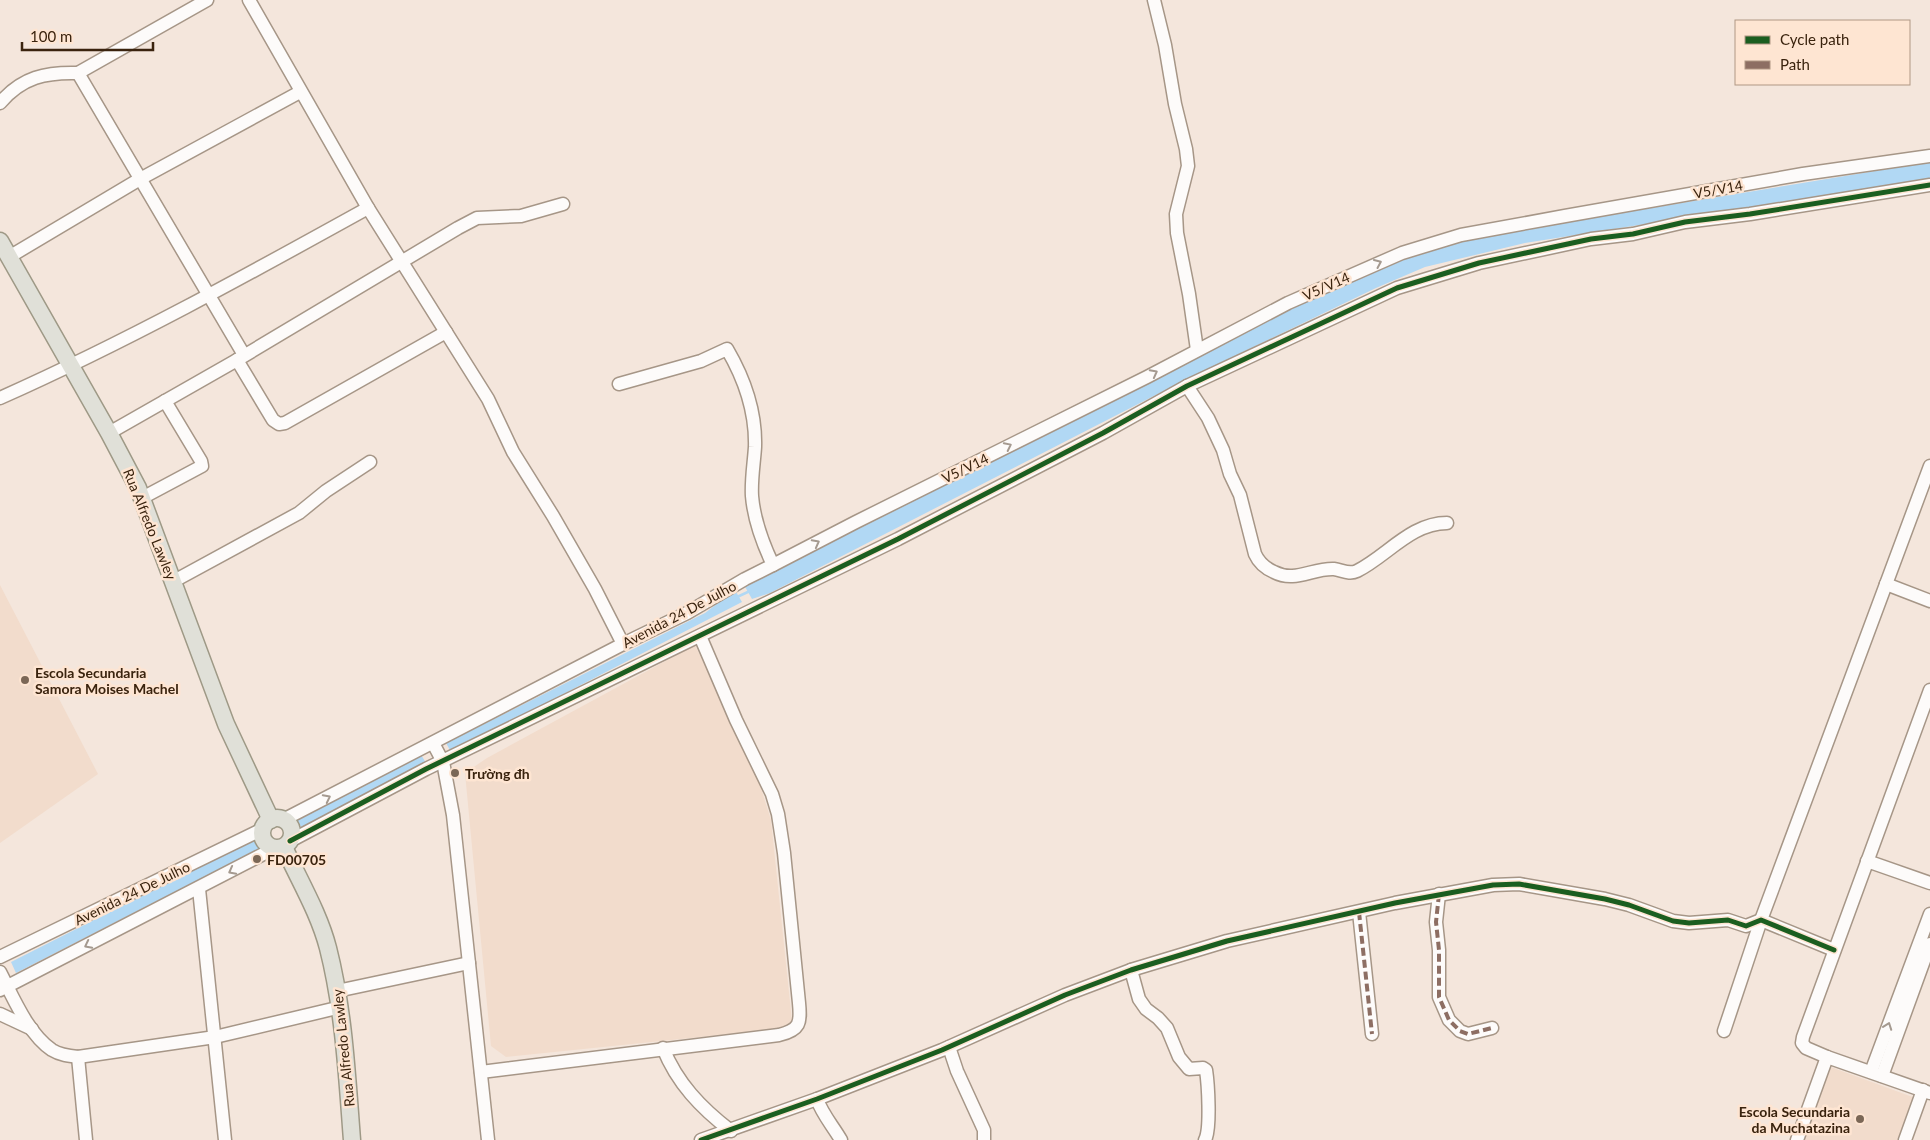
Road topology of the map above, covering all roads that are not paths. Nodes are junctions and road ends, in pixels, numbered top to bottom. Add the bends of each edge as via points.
1 (207, 0) edge
2 (249, 0) edge
3 (1154, 0) edge
4 (78, 73) junction
5 (300, 92) junction
6 (0, 103) edge
7 (1930, 156) edge
8 (140, 179) junction
9 (1930, 185) edge
10 (563, 204) dead end
11 (368, 208) junction
12 (0, 241) edge
13 (9, 257) junction
14 (402, 262) junction
15 (209, 296) junction
16 (446, 332) junction
17 (1196, 350) junction
18 (240, 357) junction
19 (71, 366) junction
20 (619, 384) dead end
21 (1187, 386) junction
22 (0, 398) edge
23 (166, 401) junction
24 (109, 433) junction
25 (370, 462) dead end
26 (1930, 466) edge
27 (142, 498) junction
28 (1447, 522) dead end
29 (773, 565) junction
30 (174, 581) junction
31 (1886, 584) junction
32 (1930, 601) edge
33 (700, 636) junction
34 (623, 644) junction
35 (1930, 691) edge
36 (433, 743) junction
37 (444, 762) junction
38 (273, 823) junction
39 (283, 846) junction
40 (1867, 861) junction
41 (1930, 883) edge
42 (199, 889) junction
43 (1439, 894) junction
44 (1360, 912) junction
45 (1930, 914) edge
46 (1761, 920) junction
47 (1930, 944) edge
48 (1834, 950) junction
49 (0, 957) edge
50 (469, 963) junction
51 (1917, 964) junction
52 (1131, 970) junction
53 (0, 972) edge
54 (4, 988) edge
55 (337, 991) junction
56 (341, 1007) junction
57 (0, 1014) edge
58 (1492, 1028) dead end
59 (32, 1029) junction
60 (1724, 1031) dead end
61 (1372, 1034) dead end
62 (215, 1037) junction
63 (949, 1047) junction
64 (663, 1048) junction
65 (78, 1057) junction
66 (1827, 1057) junction
67 (481, 1072) junction
68 (1877, 1074) junction
69 (1926, 1092) edge
70 (817, 1099) junction
71 (731, 1130) junction
72 (86, 1140) edge
73 (225, 1140) edge
74 (352, 1140) edge
75 (488, 1140) edge
76 (701, 1140) edge
77 (841, 1140) edge
78 (984, 1140) edge
79 (1205, 1140) edge
80 (1797, 1140) edge
81 (1905, 1140) edge

1 - 4 street
2 - 5 street
3 - 17 street via 1186,149 1188,166 1176,214
4 - 6 street via 40,75 22,84
4 - 8 street
5 - 8 street
5 - 11 street
17 -> 7 street, V5/V14 via 1288,303 1402,253 1461,235 1803,174
8 - 13 street
8 - 15 street
9 - 21 street via 1685,222 1479,263 1397,288
10 - 14 street via 521,216 477,218
11 - 14 street
11 - 15 street
12 - 13 main road, Rua Alfredo Lawley
13 - 19 main road, Rua Alfredo Lawley
14 - 16 street
14 - 18 street
15 - 18 street
15 - 19 street
16 - 18 street via 279,424 273,420
16 - 34 street via 488,399 513,452 595,589
29 -> 17 street, V5/V14
18 - 23 street
19 - 22 street
19 - 24 main road, Rua Alfredo Lawley
20 - 29 street via 701,361 727,349 739,369 755,430 753,502 757,524
21 - 28 street via 1208,418 1223,450 1240,495 1255,554 1259,562 1272,571 1287,577 1334,569 1355,572 1404,538 1437,522
21 - 33 street via 898,539
23 - 24 street
23 - 27 street via 202,466
24 - 27 main road, Rua Alfredo Lawley
25 - 30 street via 300,513
26 - 31 street
27 - 30 main road, Rua Alfredo Lawley
29 - 34 street, Avenida 24 De Julho via 688,613
30 - 38 main road, Rua Alfredo Lawley via 226,724
31 - 32 street
31 - 46 street
33 - 37 street
33 - 64 street via 772,794 778,814 800,1016 797,1026 779,1035
34 - 36 street, Avenida 24 De Julho
35 - 40 street
36 - 37 street
38 -> 36 street, Avenida 24 De Julho
37 - 39 street
37 - 50 street
38 - 39 main road via 265,842
38 - 39 main road via 292,829
38 - 49 street, Avenida 24 De Julho
39 -> 42 street
39 - 55 main road, Rua Alfredo Lawley via 321,927
40 - 41 street
40 - 48 street
42 -> 54 street
42 - 62 street
43 - 44 street
43 - 46 street via 1506,883 1519,884 1605,899 1673,921 1728,920 1746,926
43 - 58 street via 1436,922 1439,997 1449,1020 1460,1031 1468,1034
44 - 52 street via 1227,941
44 - 61 street
45 - 51 street
46 - 48 street
46 - 60 street
47 - 51 street
48 - 66 street via 1802,1037 1806,1048
50 - 55 street
50 - 67 street
51 - 68 street
52 - 63 street via 1065,995
52 - 79 street via 1139,999 1167,1028 1179,1057 1189,1069 1206,1070 1208,1118
53 - 54 street
54 - 59 street
55 - 56 main road, Rua Alfredo Lawley
56 - 62 street
56 - 74 main road, Rua Alfredo Lawley
57 - 59 street
59 - 65 street via 53,1050
62 - 65 street
62 - 73 street
63 - 70 street
63 - 78 street via 984,1130
64 - 67 street
64 - 71 street via 689,1092 710,1115
65 - 72 street
66 - 68 street
66 - 80 street
67 - 75 street
68 - 69 street
69 - 81 street
70 - 71 street
70 - 77 street via 821,1111
71 - 76 street

